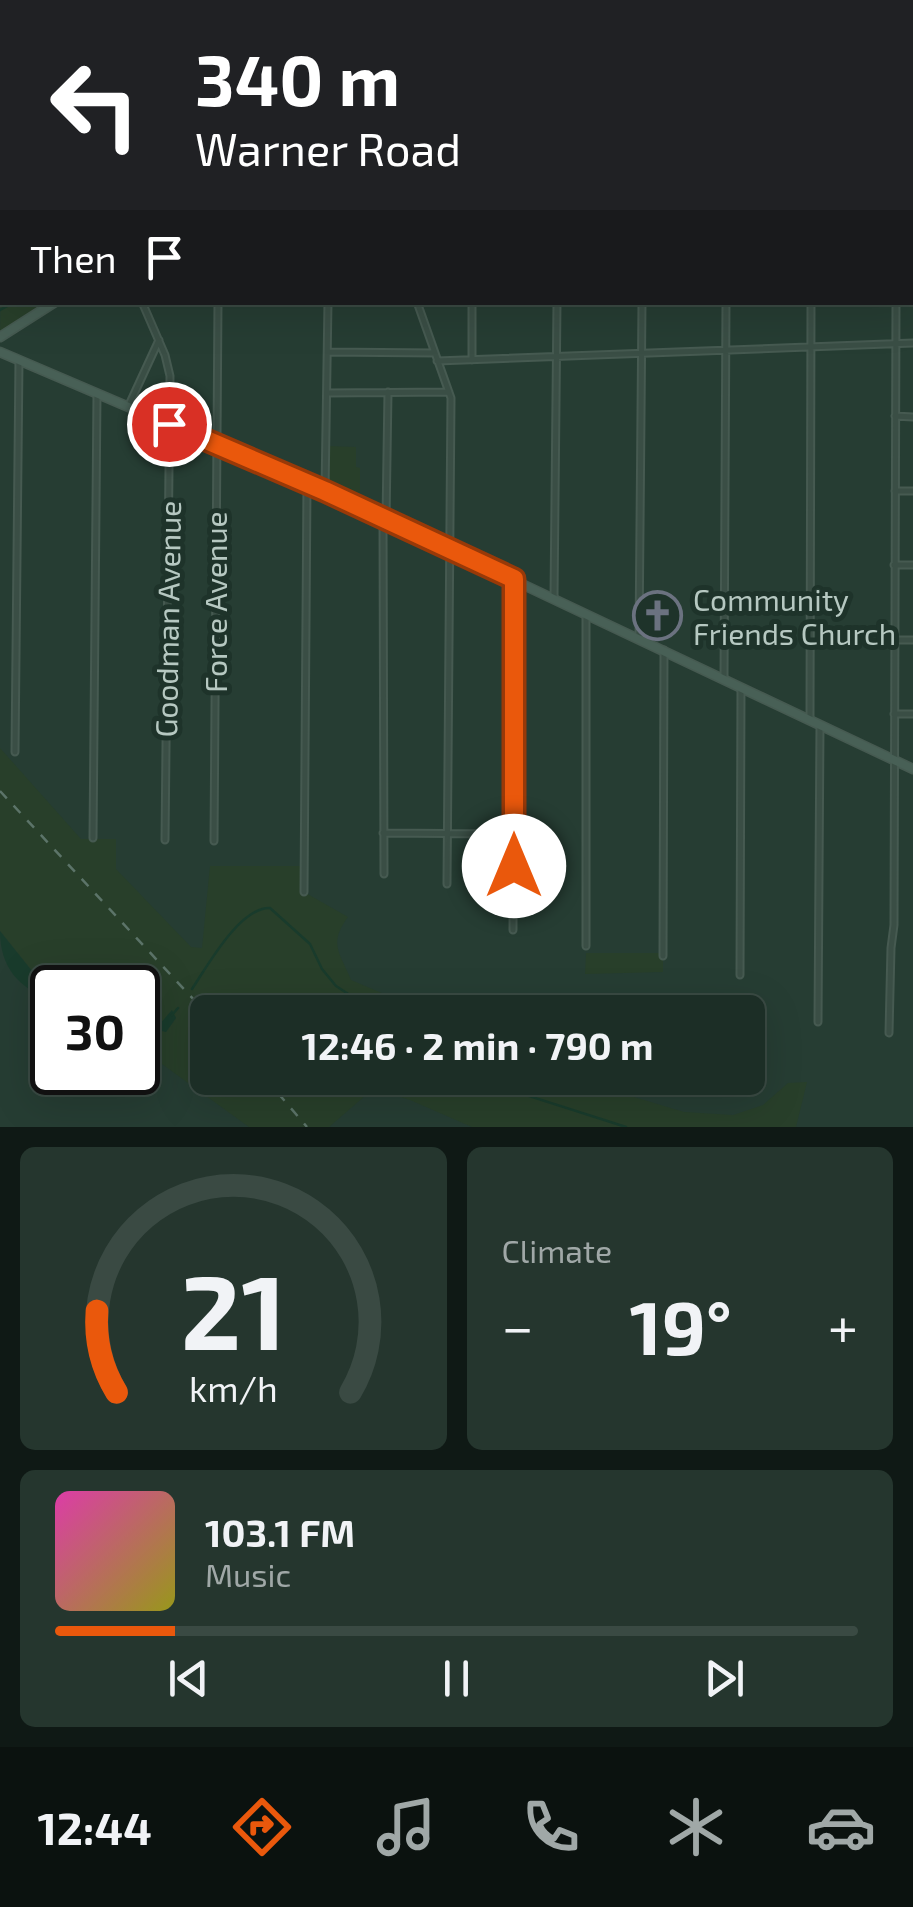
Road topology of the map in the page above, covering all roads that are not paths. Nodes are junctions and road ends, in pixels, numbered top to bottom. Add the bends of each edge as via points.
1 (49, 305) edge
2 (143, 305) edge
3 (218, 305) edge
4 (328, 305) edge
5 (418, 305) edge
6 (472, 305) edge
7 (557, 305) edge
8 (642, 305) edge
9 (726, 305) edge
10 (811, 305) edge
11 (896, 305) edge
12 (0, 337) edge
13 (159, 340) junction
14 (896, 343) junction
15 (913, 344) edge
16 (811, 346) junction
17 (725, 350) junction
18 (0, 352) edge
19 (328, 352) junction
20 (642, 354) junction
21 (557, 356) junction
22 (436, 357) junction
23 (19, 360) junction
24 (472, 360) junction
25 (388, 392) junction
26 (449, 392) junction
27 (326, 393) junction
28 (96, 394) junction
29 (128, 406) junction
30 (895, 416) junction
31 (913, 416) edge
32 (169, 424) junction
33 (216, 443) junction
34 (307, 484) junction
35 (325, 491) junction
36 (895, 491) junction
37 (913, 491) edge
38 (384, 520) junction
39 (448, 548) junction
40 (894, 565) junction
41 (913, 565) edge
42 (514, 579) junction
43 (554, 598) junction
44 (586, 614) junction
45 (639, 638) junction
46 (894, 640) junction
47 (913, 640) edge
48 (664, 650) junction
49 (724, 678) junction
50 (740, 687) junction
51 (894, 714) junction
52 (913, 714) edge
53 (810, 719) junction
54 (820, 725) junction
55 (15, 752) dead end
56 (894, 759) junction
57 (913, 768) edge
58 (384, 833) junction
59 (448, 834) junction
60 (514, 834) junction
61 (93, 838) dead end
62 (165, 840) dead end
63 (214, 841) dead end
64 (384, 874) dead end
65 (447, 884) dead end
66 (304, 892) dead end
67 (513, 930) dead end
68 (586, 946) dead end
69 (663, 956) dead end
70 (740, 975) dead end
71 (818, 1022) dead end
72 (889, 1033) dead end

1 - 12 main road
2 - 13 street, Goodman Avenue
3 - 33 street, Force Avenue
4 - 19 street
5 - 22 street
6 - 24 street
7 - 21 street
8 - 20 street
9 - 17 street
10 - 16 street
11 - 14 street
13 - 29 street
13 - 32 street, Goodman Avenue via 170,376
14 - 15 street
14 - 16 street
14 - 30 street
16 - 17 street
16 - 53 street
17 - 20 street
17 - 49 street
18 - 23 main road
19 - 22 street
19 - 27 street
20 - 21 street
20 - 45 street
21 - 24 street
21 - 43 street
22 - 24 street
22 - 26 street
23 - 28 main road
23 - 55 street
25 - 26 street
25 - 27 street
25 - 38 street
26 - 39 street
27 - 35 street
28 - 29 main road
28 - 61 street
29 - 32 main road
30 - 31 street
30 - 36 street
32 - 33 main road
32 - 62 street, Goodman Avenue
33 - 34 main road
33 - 63 street, Force Avenue
34 - 35 main road
34 - 66 street
35 - 38 main road
36 - 37 street
36 - 40 street
38 - 39 main road
38 - 58 street
39 - 42 main road
39 - 59 street
40 - 41 street
40 - 46 street
42 - 43 main road
42 - 60 street
43 - 44 main road
44 - 45 main road
44 - 68 street
45 - 48 main road
46 - 47 street
46 - 51 street
48 - 49 main road
48 - 69 street
49 - 50 main road
50 - 53 main road
50 - 70 street
51 - 52 street
51 - 56 street
53 - 54 main road
54 - 56 main road
54 - 71 street
56 - 57 main road
56 - 72 street
58 - 59 street
58 - 64 street
59 - 60 street
59 - 65 street
60 - 67 street

